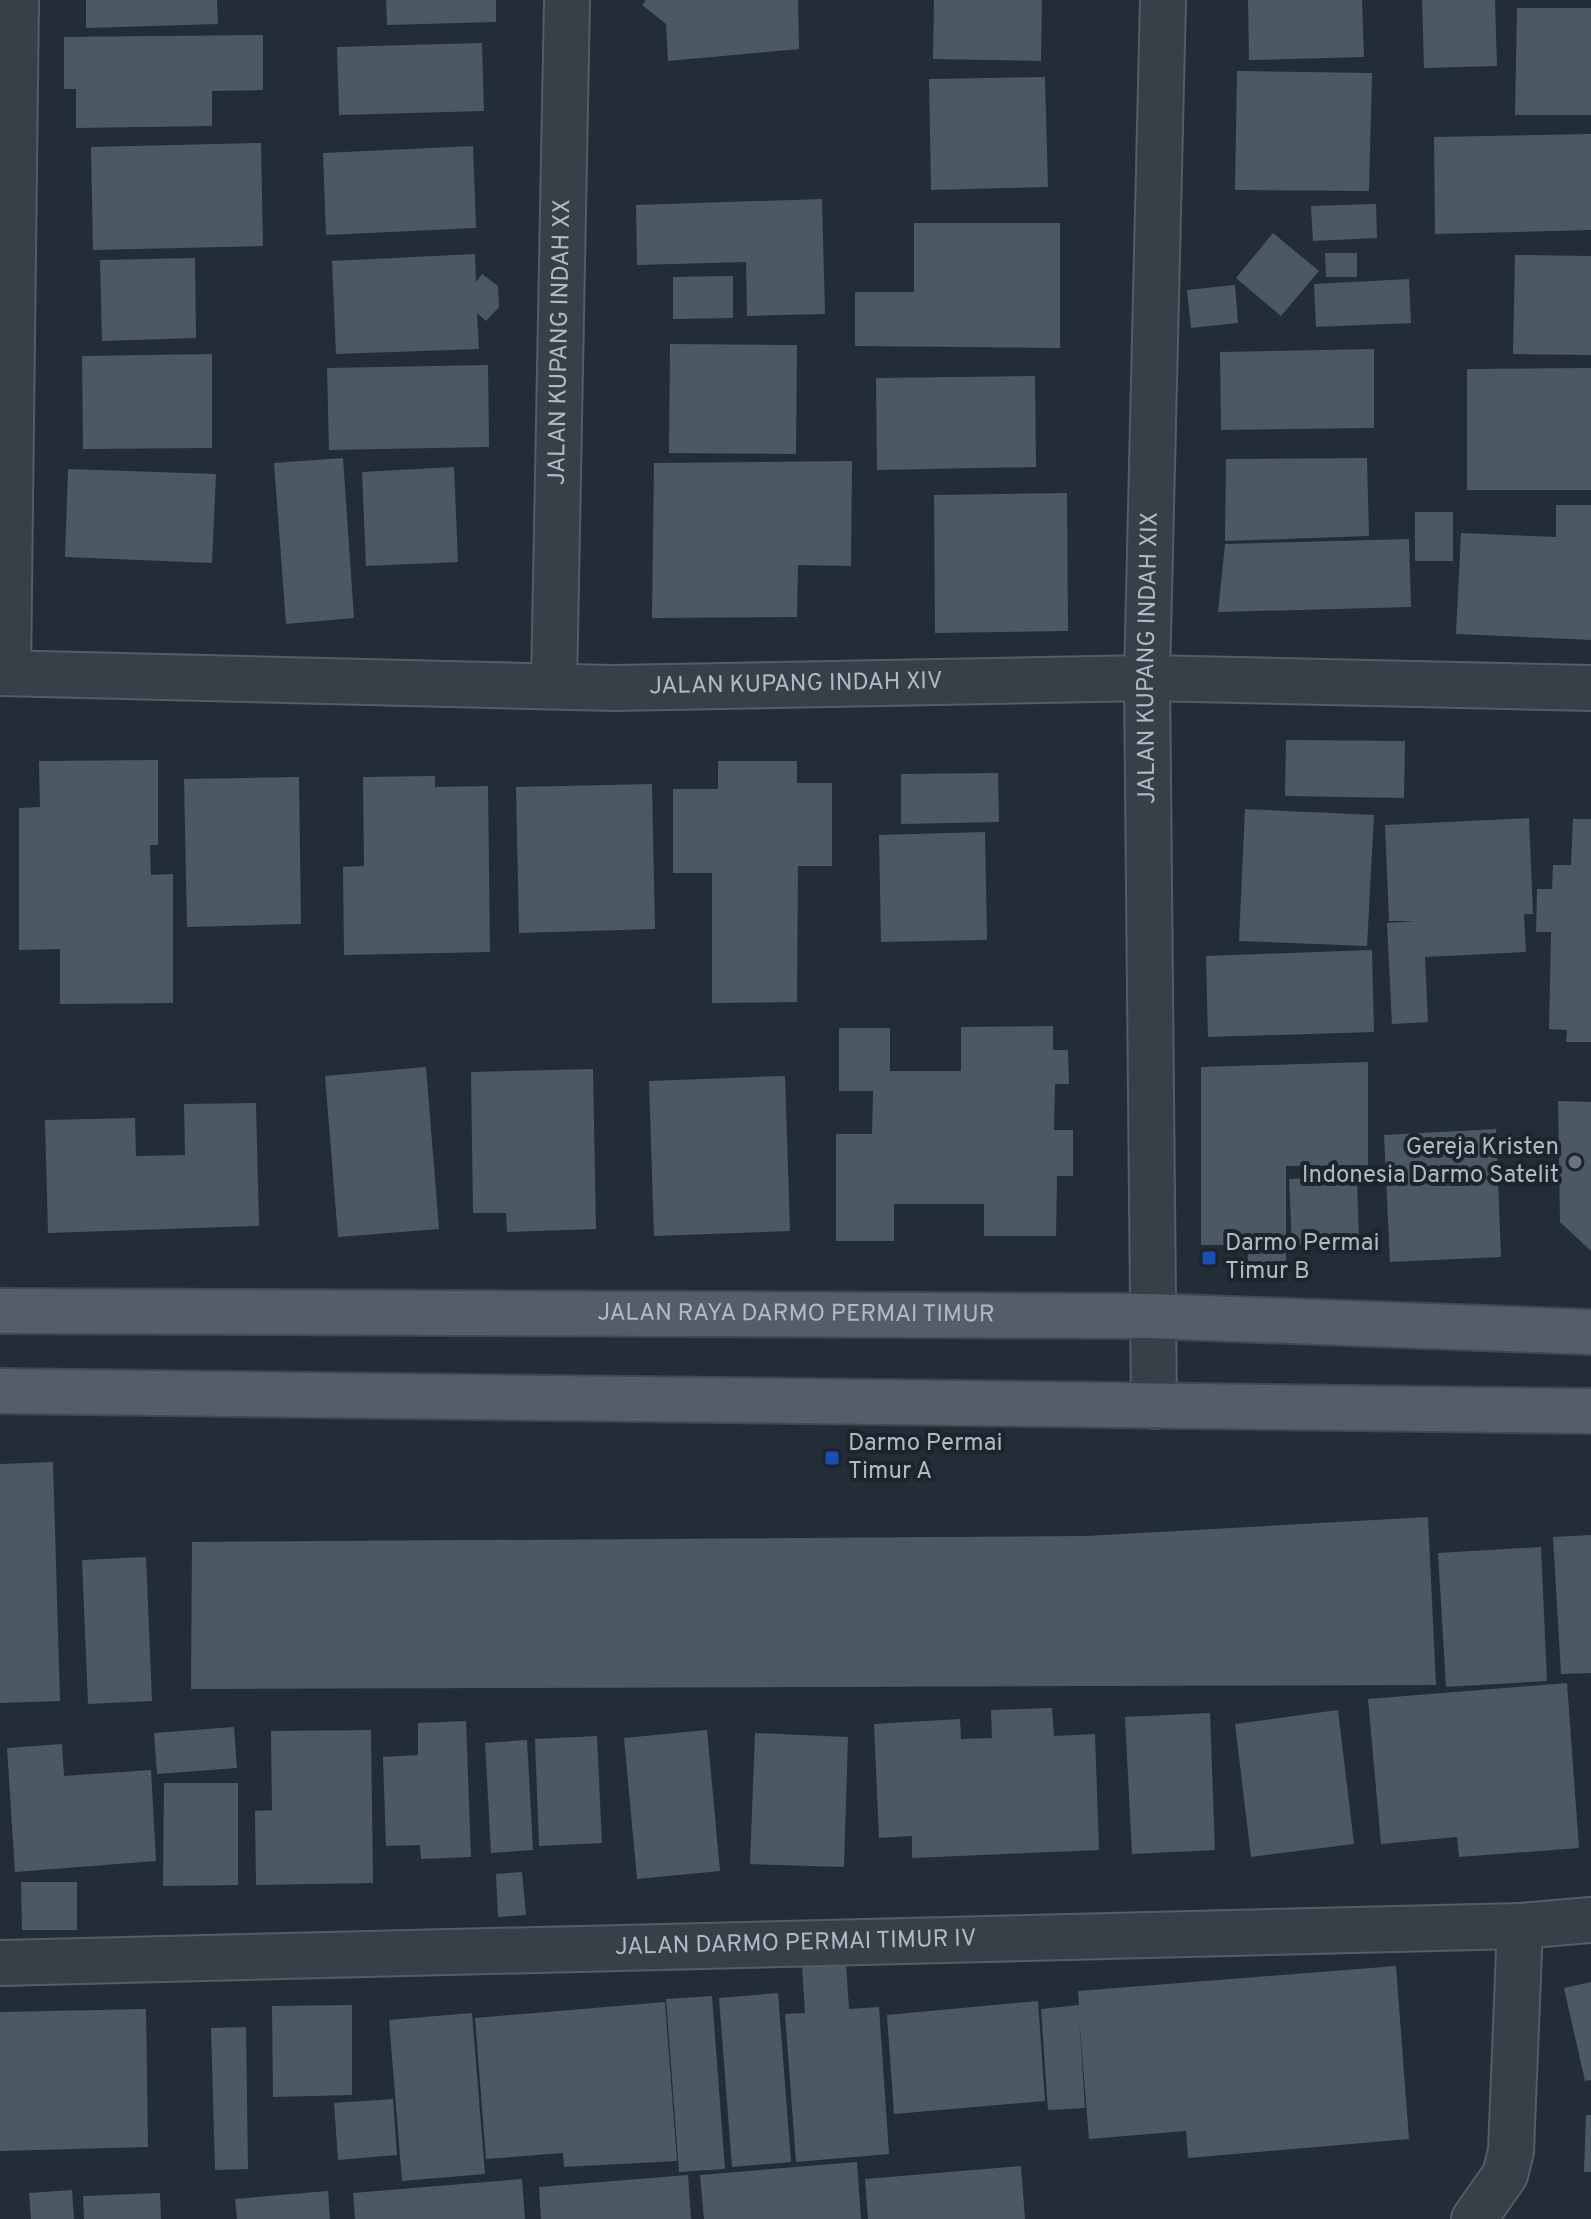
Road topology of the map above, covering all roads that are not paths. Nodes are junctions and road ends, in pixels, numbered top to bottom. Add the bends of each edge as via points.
1 (16, 0) edge
2 (567, 0) edge
3 (1163, 0) edge
4 (4, 673) edge
5 (1147, 678) junction
6 (554, 686) junction
7 (1591, 688) edge
8 (0, 1311) edge
9 (1151, 1316) junction
10 (1591, 1332) edge
11 (0, 1391) edge
12 (1154, 1406) junction
13 (1591, 1411) edge
14 (1591, 1920) edge
15 (1520, 1926) junction
16 (0, 1963) edge
17 (1474, 2219) edge

1 - 4 street
2 - 6 street, JALAN KUPANG INDAH XX
3 - 5 street, JALAN KUPANG INDAH XIX
4 - 6 street, JALAN KUPANG INDAH XIV
5 - 6 street, JALAN KUPANG INDAH XIV
5 - 7 street, JALAN KUPANG INDAH XIV
5 - 9 street, JALAN KUPANG INDAH XIX
8 - 9 main road, JALAN RAYA DARMO PERMAI TIMUR
9 - 10 main road, JALAN RAYA DARMO PERMAI TIMUR
9 - 12 street, JALAN KUPANG INDAH XIX
11 - 12 main road
12 - 13 main road
14 - 15 street, JALAN DARMO PERMAI TIMUR IV
15 - 16 street, JALAN DARMO PERMAI TIMUR IV
15 - 17 street via 1511,2151 1499,2186

